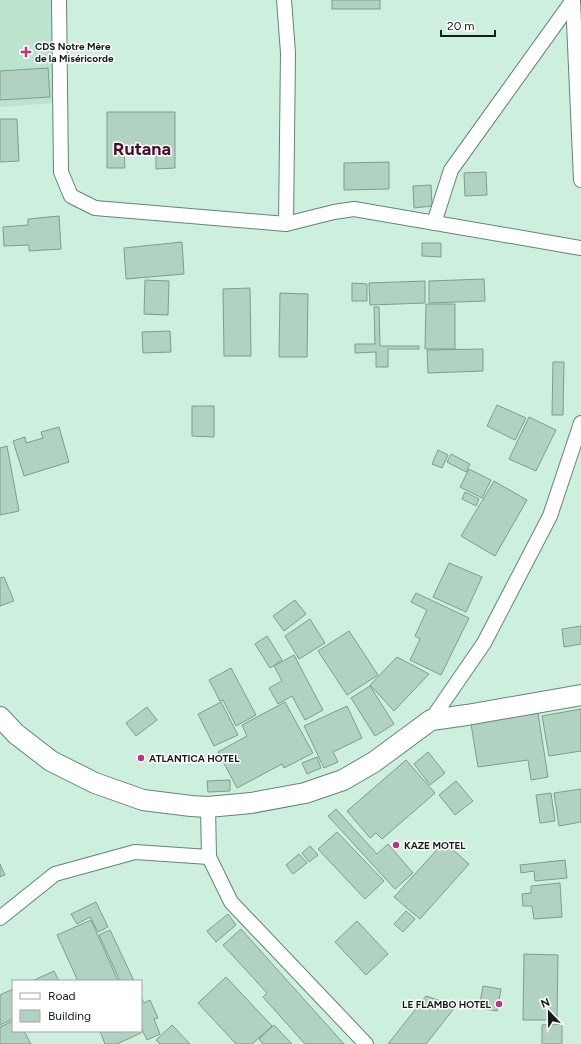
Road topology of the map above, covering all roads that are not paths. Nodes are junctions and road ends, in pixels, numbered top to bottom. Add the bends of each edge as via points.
1 (59, 0) edge
2 (284, 0) edge
3 (573, 0) edge
4 (581, 180) edge
5 (434, 223) junction
6 (286, 224) junction
7 (581, 248) edge
8 (581, 423) edge
9 (581, 695) edge
10 (0, 717) edge
11 (431, 720) junction
12 (208, 807) junction
13 (209, 857) junction
14 (3, 913) edge
15 (366, 1044) edge

1 - 6 street via 61,172 71,196 95,208
2 - 6 street via 288,53
3 - 4 street
3 - 5 street via 451,170
5 - 6 street via 354,209
5 - 7 street
8 - 11 street via 550,516 484,643
9 - 11 main road
10 - 12 main road via 16,734 51,761 95,783 143,800
11 - 12 main road via 374,762 343,780 305,793 251,803
12 - 13 street
13 - 14 street via 135,852 55,874
13 - 15 street via 231,902

